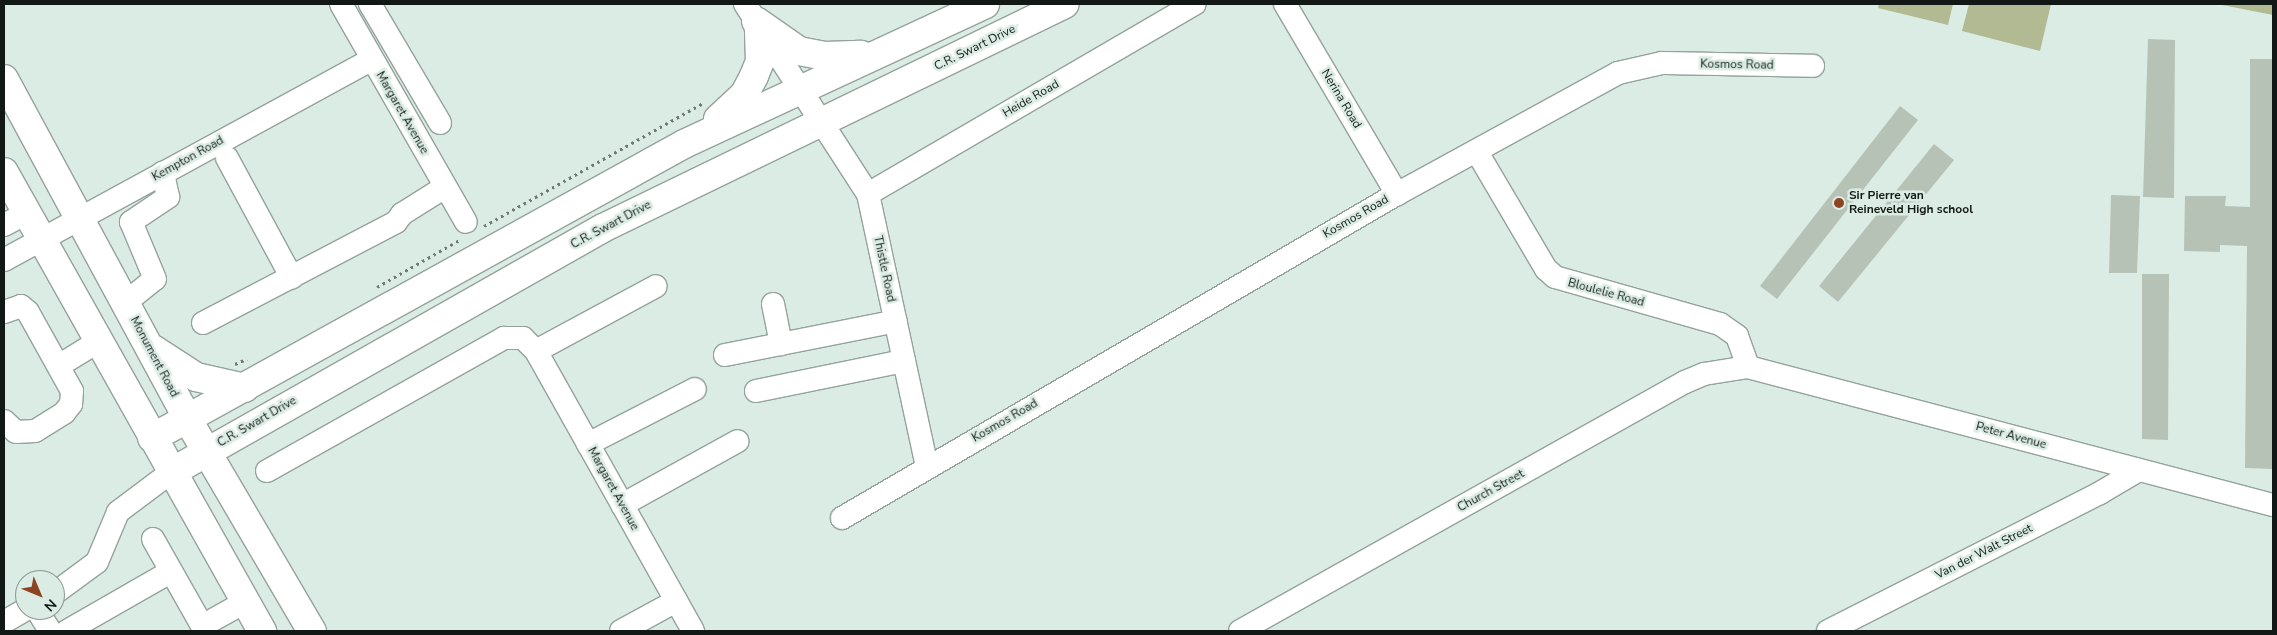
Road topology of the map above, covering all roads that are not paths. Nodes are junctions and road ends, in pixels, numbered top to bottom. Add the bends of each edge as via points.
1 (341, 4) edge
2 (370, 4) edge
3 (985, 4) edge
4 (1065, 4) edge
5 (1195, 4) edge
6 (1285, 4) edge
7 (753, 17) edge
8 (875, 55) junction
9 (372, 59) junction
10 (1813, 66) dead end
11 (4, 79) edge
12 (800, 89) junction
13 (823, 121) junction
14 (407, 122) junction
15 (684, 144) junction
16 (1477, 152) junction
17 (227, 158) dead end
18 (4, 172) edge
19 (163, 172) junction
20 (449, 194) junction
21 (868, 194) junction
22 (1397, 194) junction
23 (27, 213) junction
24 (79, 218) junction
25 (466, 222) dead end
26 (4, 225) edge
27 (42, 238) junction
28 (4, 260) edge
29 (292, 278) junction
30 (656, 286) dead end
31 (125, 303) junction
32 (773, 304) dead end
33 (4, 312) edge
34 (896, 321) junction
35 (203, 323) dead end
36 (99, 341) junction
37 (781, 344) junction
38 (148, 345) junction
39 (535, 349) junction
40 (725, 355) dead end
41 (904, 361) junction
42 (60, 365) junction
43 (1748, 366) junction
44 (245, 388) junction
45 (695, 389) dead end
46 (756, 391) dead end
47 (188, 420) junction
48 (4, 421) edge
49 (152, 438) junction
50 (738, 441) dead end
51 (588, 444) junction
52 (206, 451) junction
53 (927, 466) junction
54 (2139, 470) junction
55 (267, 471) dead end
56 (170, 473) junction
57 (622, 505) junction
58 (2273, 505) edge
59 (842, 518) dead end
60 (153, 539) dead end
61 (170, 572) junction
62 (65, 586) edge
63 (676, 601) junction
64 (15, 616) edge
65 (253, 616) edge
66 (43, 620) edge
67 (4, 622) edge
68 (210, 630) edge
69 (50, 631) edge
70 (67, 631) edge
71 (312, 631) edge
72 (621, 631) edge
73 (693, 631) edge
74 (1240, 631) edge
75 (1828, 631) edge

1 - 9 street, Margaret Avenue
2 - 14 street via 436,116
3 - 8 main road
4 - 13 main road, C.R. Swart Drive
5 - 21 street, Heide Road
6 - 22 street, Nerina Road
7 - 8 main road via 789,46 810,55
7 - 12 street, Thistle Road
7 - 15 main road via 760,61 744,95 728,112
8 - 12 main road
9 - 14 street, Margaret Avenue
9 - 19 street, Kempton Road
10 - 16 street, Kosmos Road via 1640,65 1618,73
11 - 24 main road, Monument Road
12 - 13 street, Thistle Road
12 - 15 main road
13 - 21 street, Thistle Road
13 - 52 main road, C.R. Swart Drive via 604,228
14 - 20 street, Margaret Avenue
15 - 44 main road
16 - 22 street, Kosmos Road
16 - 43 street, Bloulelie Road via 1546,269 1555,277 1720,324 1737,336
17 - 29 street
18 - 23 main road
19 - 24 street, Kempton Road
19 - 31 street via 168,197 131,222 155,279
20 - 25 street, Margaret Avenue
20 - 29 street via 407,224 396,222
21 - 34 street, Thistle Road
22 - 53 street, Kosmos Road
23 - 26 street
23 - 27 main road
24 - 27 street, Kempton Road
24 - 31 main road, Monument Road
27 - 28 street, Kempton Road
27 - 36 main road
29 - 35 street
30 - 39 street
31 - 38 main road, Monument Road
32 - 37 street
33 - 42 street via 21,306 28,312
34 - 37 street
34 - 41 street, Thistle Road
36 - 42 street
36 - 49 main road
37 - 40 street
38 - 44 main road via 196,377
38 - 47 main road, Monument Road
39 - 51 street, Margaret Avenue
39 - 55 street via 516,336 504,338
41 - 46 street
41 - 53 street, Thistle Road
42 - 48 street via 72,391 71,404 64,413 26,433 16,432
43 - 54 street, Peter Avenue
43 - 74 street, Church Street via 1704,374 1685,382
44 - 47 main road
45 - 51 street
47 - 49 main road
47 - 52 main road, Monument Road
49 - 56 main road
50 - 57 street
51 - 57 street, Margaret Avenue
52 - 56 main road, C.R. Swart Drive
52 - 71 main road, Monument Road
53 - 59 street, Kosmos Road
54 - 58 street, Peter Avenue
54 - 75 street, Van der Walt Street
56 - 62 street via 118,512 97,562
56 - 65 main road
57 - 63 street, Margaret Avenue
60 - 61 street
61 - 68 street
61 - 70 street
63 - 72 street
63 - 73 street, Margaret Avenue
64 - 67 street
65 - 68 street
66 - 69 street

